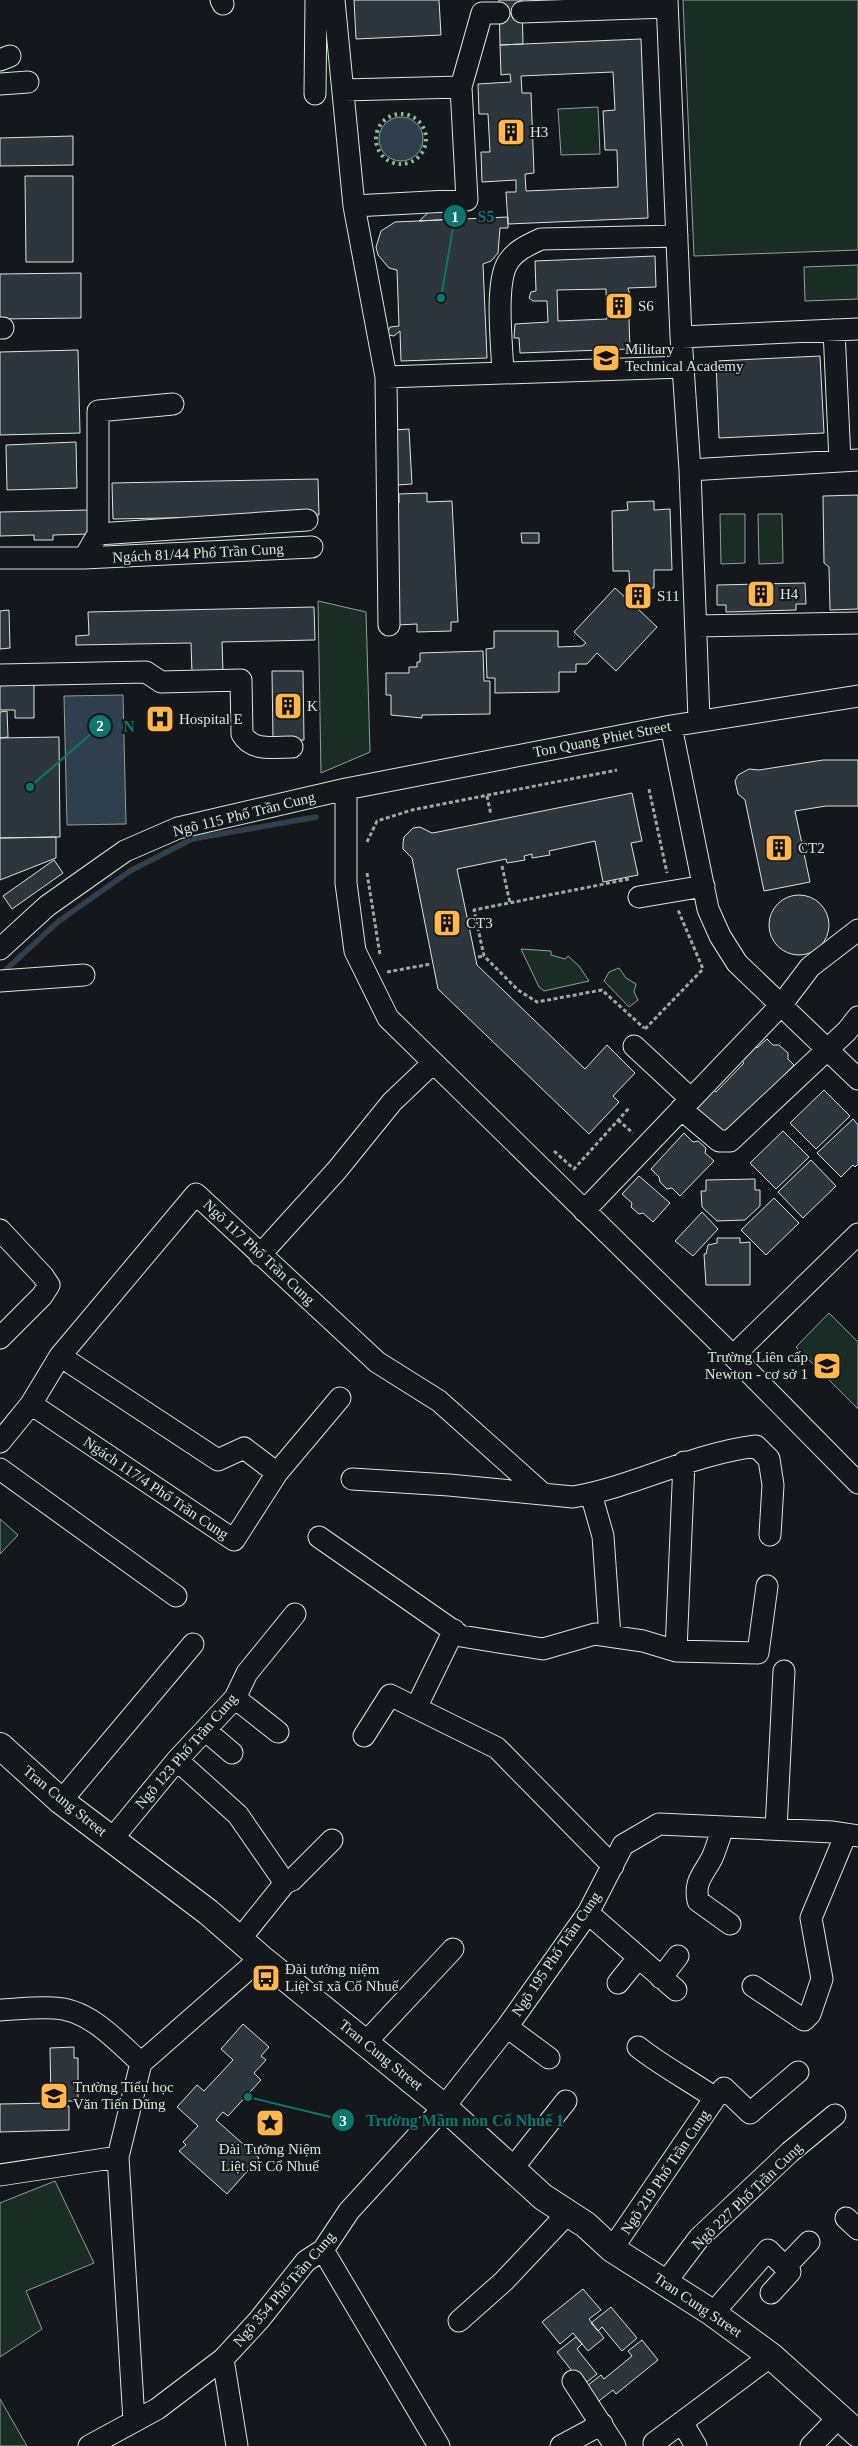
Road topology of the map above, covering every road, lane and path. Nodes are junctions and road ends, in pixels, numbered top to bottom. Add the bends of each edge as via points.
1 (316, 0) edge
2 (334, 0) edge
3 (667, 4) edge
4 (571, 5) edge
5 (522, 12) dead end
6 (499, 13) dead end
7 (28, 82) dead end
8 (0, 84) edge
9 (461, 86) junction
10 (343, 90) junction
11 (314, 94) dead end
12 (354, 206) junction
13 (677, 236) junction
14 (858, 329) edge
15 (834, 330) junction
16 (681, 337) junction
17 (683, 367) junction
18 (503, 373) junction
19 (386, 377) junction
20 (173, 404) dead end
21 (849, 460) edge
22 (690, 470) junction
23 (307, 520) dead end
24 (98, 534) junction
25 (312, 547) dead end
26 (0, 558) edge
27 (84, 558) junction
28 (858, 623) edge
29 (389, 625) dead end
30 (696, 626) junction
31 (0, 675) edge
32 (858, 696) edge
33 (699, 720) junction
34 (671, 726) junction
35 (292, 747) dead end
36 (617, 770) dead end
37 (346, 789) junction
38 (649, 789) dead end
39 (487, 796) junction
40 (491, 815) dead end
41 (364, 849) dead end
42 (502, 866) dead end
43 (366, 868) dead end
44 (659, 873) dead end
45 (668, 881) junction
46 (704, 886) junction
47 (637, 887) joint
48 (510, 903) junction
49 (858, 930) edge
50 (0, 949) edge
51 (484, 956) junction
52 (478, 957) dead end
53 (431, 964) dead end
54 (375, 974) junction
55 (84, 976) dead end
56 (387, 980) dead end
57 (0, 981) edge
58 (782, 1004) junction
59 (858, 1017) edge
60 (634, 1046) dead end
61 (826, 1048) junction
62 (433, 1063) junction
63 (858, 1078) edge
64 (686, 1104) junction
65 (630, 1107) dead end
66 (552, 1149) dead end
67 (584, 1211) junction
68 (0, 1230) edge
69 (858, 1234) edge
70 (260, 1255) junction
71 (0, 1338) edge
72 (60, 1356) junction
73 (733, 1356) junction
74 (340, 1398) dead end
75 (31, 1404) junction
76 (0, 1442) edge
77 (684, 1462) junction
78 (0, 1468) edge
79 (277, 1474) junction
80 (352, 1479) dead end
81 (858, 1483) edge
82 (542, 1493) junction
83 (591, 1494) junction
84 (770, 1534) dead end
85 (319, 1537) dead end
86 (767, 1586) dead end
87 (176, 1596) dead end
88 (295, 1614) dead end
89 (454, 1630) junction
90 (610, 1636) junction
91 (194, 1644) dead end
92 (676, 1651) junction
93 (784, 1671) dead end
94 (235, 1698) junction
95 (416, 1708) junction
96 (205, 1730) junction
97 (278, 1732) dead end
98 (364, 1736) dead end
99 (0, 1746) edge
100 (232, 1753) dead end
101 (177, 1760) junction
102 (61, 1801) junction
103 (723, 1828) junction
104 (776, 1829) junction
105 (852, 1835) edge
106 (112, 1839) junction
107 (332, 1840) dead end
108 (613, 1866) junction
109 (285, 1883) junction
110 (588, 1912) junction
111 (730, 1924) dead end
112 (240, 1939) junction
113 (452, 1949) dead end
114 (678, 1956) dead end
115 (261, 1958) junction
116 (638, 1958) junction
117 (618, 1983) dead end
118 (753, 1986) dead end
119 (0, 2010) edge
120 (507, 2027) junction
121 (366, 2042) junction
122 (638, 2046) dead end
123 (549, 2058) dead end
124 (140, 2063) junction
125 (798, 2072) dead end
126 (715, 2098) junction
127 (566, 2101) dead end
128 (444, 2107) junction
129 (834, 2115) dead end
130 (118, 2157) junction
131 (512, 2170) junction
132 (0, 2174) edge
133 (568, 2213) junction
134 (809, 2242) dead end
135 (612, 2249) junction
136 (323, 2250) junction
137 (785, 2267) junction
138 (665, 2283) junction
139 (771, 2293) dead end
140 (713, 2313) junction
141 (459, 2321) dead end
142 (771, 2356) junction
143 (224, 2359) junction
144 (573, 2381) dead end
145 (134, 2421) junction
146 (682, 2422) junction
147 (602, 2424) junction
148 (852, 2427) edge
149 (89, 2446) edge
150 (237, 2446) edge
151 (439, 2446) edge
152 (561, 2446) edge
153 (615, 2446) edge
154 (656, 2446) edge
155 (696, 2446) edge
156 (811, 2446) edge

1 - 11 street
2 - 10 street
3 - 4 street
3 - 13 street
4 - 5 street
6 - 9 street via 482,13
7 - 8 street
9 - 10 street
9 - 12 street via 467,200
10 - 12 street
12 - 19 street
13 - 16 street
13 - 18 street via 541,239 521,248 507,263 501,283
14 - 15 street
15 - 16 street
15 - 21 street
16 - 17 street
17 - 18 street
17 - 22 street
18 - 19 street
19 - 29 street
20 - 24 street via 98,412
21 - 22 street
22 - 30 street
23 - 24 street
24 - 27 street
25 - 27 street, Ngách 81/44 Phố Trần Cung
26 - 27 street, Ngách 81/44 Phố Trần Cung
28 - 30 street
30 - 33 street
31 - 35 street via 146,672 161,682 241,680 242,734 247,742 256,747
32 - 33 street, Ton Quang Phiet Street
33 - 34 street, Ton Quang Phiet Street
34 - 37 street, Ton Quang Phiet Street
34 - 46 street
36 - 39 path
37 - 50 street, Ngõ 115 Phố Trần Cung via 178,828 125,851 47,906
37 - 54 street via 346,883 355,951
38 - 45 path
39 - 40 path
39 - 41 path via 412,810 377,821
42 - 48 path
43 - 54 path
44 - 45 path
45 - 46 street
45 - 47 street
45 - 51 path via 703,969 645,1029 602,990 537,1002 518,990
46 - 58 street via 708,909 720,936 738,962
47 - 48 path
48 - 51 path via 474,910
49 - 58 street via 810,967
51 - 52 path
53 - 54 path
54 - 56 path
54 - 62 street via 388,1018
55 - 57 street
58 - 61 street
58 - 64 street
59 - 61 street
60 - 64 street
61 - 63 street
61 - 64 street via 730,1141 719,1141
62 - 67 street
62 - 70 street via 392,1102 337,1170
64 - 67 street
65 - 66 path via 574,1169
67 - 73 street
68 - 71 street via 49,1286
69 - 73 street
70 - 72 street, Ngõ 117 Phố Trần Cung via 196,1194
70 - 82 street, Ngõ 117 Phố Trần Cung via 377,1362 440,1401
72 - 75 street, Ngõ 117 Phố Trần Cung
72 - 79 street via 218,1460 244,1448
73 - 81 street
74 - 79 street, Ngách 117/4 Phố Trần Cung
75 - 76 street, Ngõ 117 Phố Trần Cung
75 - 79 street, Ngách 117/4 Phố Trần Cung via 234,1540
77 - 83 street
77 - 84 street via 756,1446 768,1459 773,1485
77 - 92 street
78 - 87 street
80 - 82 street
82 - 83 street via 573,1497
83 - 90 street via 603,1536
85 - 89 street
86 - 92 street via 758,1653
88 - 94 street, Ngõ 123 Phố Trần Cung via 246,1673
89 - 90 street via 461,1636 543,1649 595,1634
89 - 95 street
90 - 92 street
91 - 102 street
93 - 104 street
94 - 96 street, Ngõ 123 Phố Trần Cung
94 - 97 street
95 - 98 street via 390,1695
95 - 108 street via 497,1748
96 - 100 street
96 - 101 street, Ngõ 123 Phố Trần Cung
99 - 102 main road, Tran Cung Street
101 - 106 street, Ngõ 123 Phố Trần Cung
101 - 109 street via 238,1815
102 - 106 main road, Tran Cung Street
103 - 104 street, Ngõ 195 Phố Trần Cung
103 - 108 street, Ngõ 195 Phố Trần Cung via 659,1824 623,1845
103 - 111 street via 712,1858 695,1889 698,1901
104 - 105 street, Ngõ 195 Phố Trần Cung
105 - 118 street via 811,1918 822,1979 810,2014 804,2020
106 - 112 main road, Tran Cung Street
107 - 109 street via 292,1880
108 - 110 street, Ngõ 195 Phố Trần Cung
109 - 112 street
110 - 116 street
110 - 120 street, Ngõ 195 Phố Trần Cung
112 - 115 main road, Tran Cung Street
113 - 121 street
114 - 116 street via 668,1984
115 - 121 main road, Tran Cung Street
115 - 124 street
116 - 117 street
119 - 124 street via 56,2008 75,2012 105,2030
120 - 123 street
120 - 128 street, Ngõ 195 Phố Trần Cung
121 - 128 main road, Tran Cung Street
122 - 126 street, Ngõ 219 Phố Trần Cung via 660,2065 673,2069
124 - 130 street
125 - 126 street via 750,2113 724,2088
126 - 135 street, Ngõ 219 Phố Trần Cung
127 - 131 street
128 - 131 main road, Tran Cung Street
128 - 136 street, Ngõ 354 Phố Trần Cung via 349,2211
129 - 138 street, Ngõ 227 Phố Trần Cung via 699,2238
130 - 132 street
130 - 145 street
131 - 133 main road, Tran Cung Street via 543,2197
133 - 135 main road, Tran Cung Street
133 - 141 street via 504,2281
134 - 137 street
135 - 138 main road, Tran Cung Street
136 - 143 street, Ngõ 354 Phố Trần Cung via 306,2261
136 - 151 street
137 - 139 street via 790,2272
137 - 140 street via 768,2250
138 - 140 main road, Tran Cung Street
140 - 142 main road, Tran Cung Street
142 - 146 street
142 - 148 main road, Tran Cung Street
143 - 145 street, Ngõ 354 Phố Trần Cung via 157,2409
143 - 150 street, Ngõ 354 Phố Trần Cung
144 - 147 street
145 - 149 street, Ngõ 354 Phố Trần Cung
146 - 154 street via 654,2443
146 - 155 street
147 - 152 street
147 - 153 street
148 - 156 street

